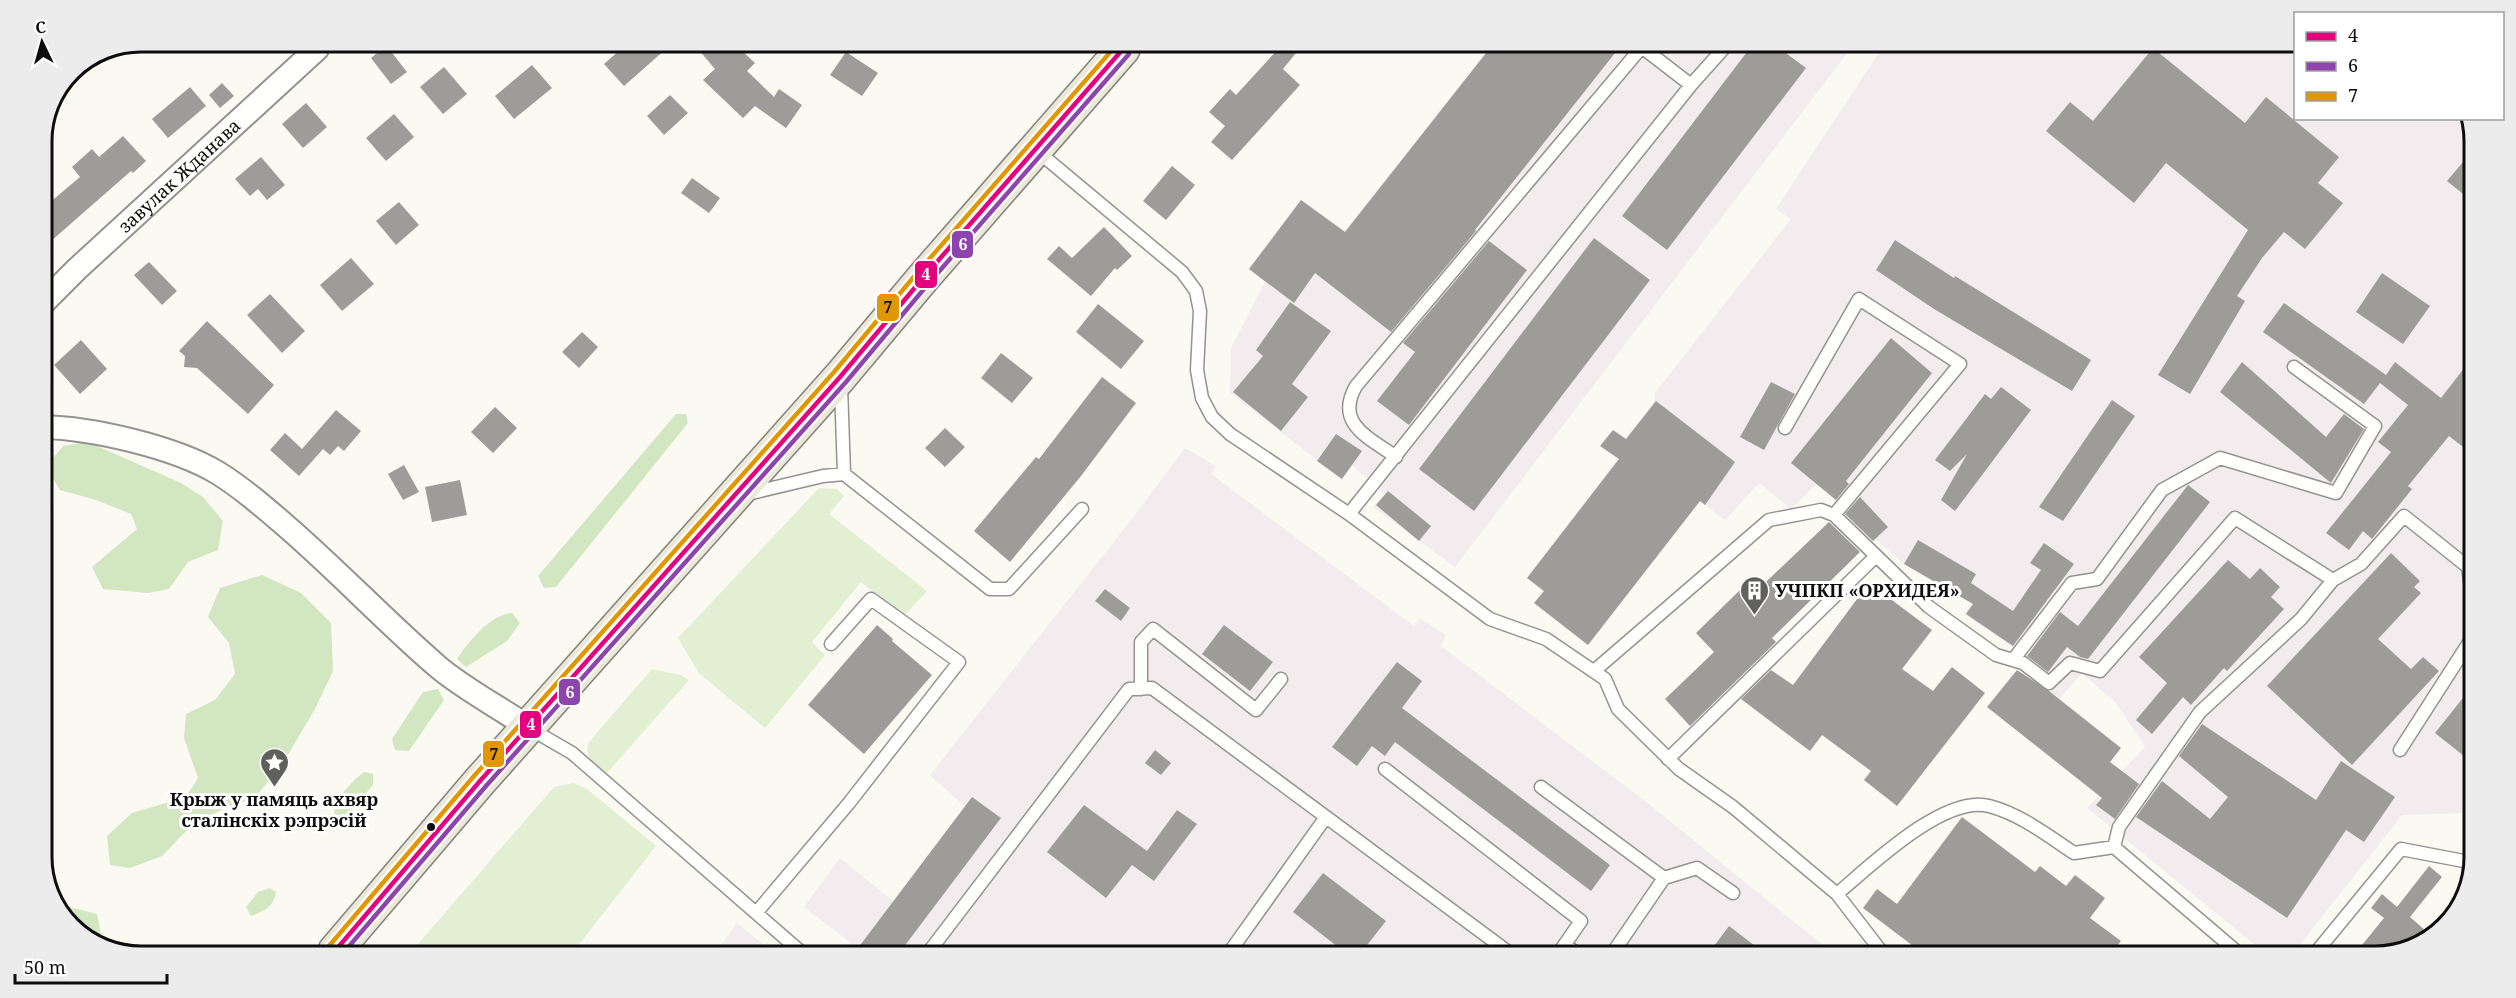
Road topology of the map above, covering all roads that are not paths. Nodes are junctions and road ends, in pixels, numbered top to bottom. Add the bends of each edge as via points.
1 (314, 52) edge
2 (1120, 52) edge
3 (1639, 52) edge
4 (1647, 52) edge
5 (1721, 52) edge
6 (1691, 85) junction
7 (1035, 149) junction
8 (52, 293) edge
9 (2294, 367) dead end
10 (840, 377) junction
11 (1785, 428) dead end
12 (52, 429) edge
13 (1396, 457) junction
14 (844, 474) junction
15 (731, 498) junction
16 (1082, 509) dead end
17 (1349, 514) junction
18 (1834, 515) junction
19 (1876, 556) junction
20 (2464, 563) edge
21 (2333, 580) junction
22 (831, 644) dead end
23 (2464, 651) edge
24 (2013, 660) junction
25 (1594, 671) junction
26 (1281, 679) dead end
27 (1141, 689) junction
28 (528, 727) junction
29 (2400, 750) dead end
30 (1668, 759) junction
31 (1385, 769) dead end
32 (1541, 787) dead end
33 (1326, 817) junction
34 (2114, 847) junction
35 (2463, 861) edge
36 (1664, 878) junction
37 (1733, 893) dead end
38 (1837, 894) junction
39 (756, 913) junction
40 (339, 946) edge
41 (794, 946) edge
42 (933, 946) edge
43 (1233, 946) edge
44 (1500, 946) edge
45 (1563, 946) edge
46 (1617, 946) edge
47 (1877, 946) edge
48 (2230, 946) edge
49 (2321, 946) edge

1 - 8 street, завулак Жданава
2 - 7 main road
3 - 13 lane via 1356,386 1348,413 1354,426
4 - 6 lane
5 - 6 lane
6 - 13 lane
7 - 10 main road
7 - 17 lane via 1182,272 1196,291 1200,311 1197,370 1202,399 1212,417 1230,434
9 - 24 lane via 2375,426 2336,494 2220,458 2162,490 2097,579 2072,584
10 - 14 lane
10 - 15 main road
11 - 18 lane via 1859,299 1960,364
12 - 28 street via 138,443 216,472 285,525 439,668
13 - 17 lane
14 - 15 lane
14 - 16 lane via 990,589 1010,589
15 - 28 main road
17 - 25 lane via 1490,619 1546,639
18 - 19 lane
18 - 25 lane via 1821,510 1769,520
19 - 24 lane via 1929,607 1996,655
19 - 30 lane
20 - 21 lane via 2404,516 2361,564
21 - 24 lane via 2235,518 2100,670 2070,663 2049,683
21 - 34 lane via 2301,619 2200,712 2119,827
22 - 39 lane via 871,599 959,662 849,803
23 - 29 lane
25 - 30 lane via 1605,679 1618,709
26 - 27 lane via 1256,710 1153,629 1141,642
27 - 33 lane via 1152,688
27 - 42 lane via 1129,689
28 - 39 lane via 572,753
28 - 40 main road
30 - 38 lane via 1733,807
31 - 45 lane via 1581,921
32 - 36 lane
33 - 43 lane
33 - 44 lane
34 - 38 lane via 2074,853 2038,828 1986,805 1953,809 1907,835
34 - 48 lane
35 - 49 lane via 2401,849
36 - 37 lane via 1697,868
36 - 46 lane
38 - 47 lane
39 - 41 lane

